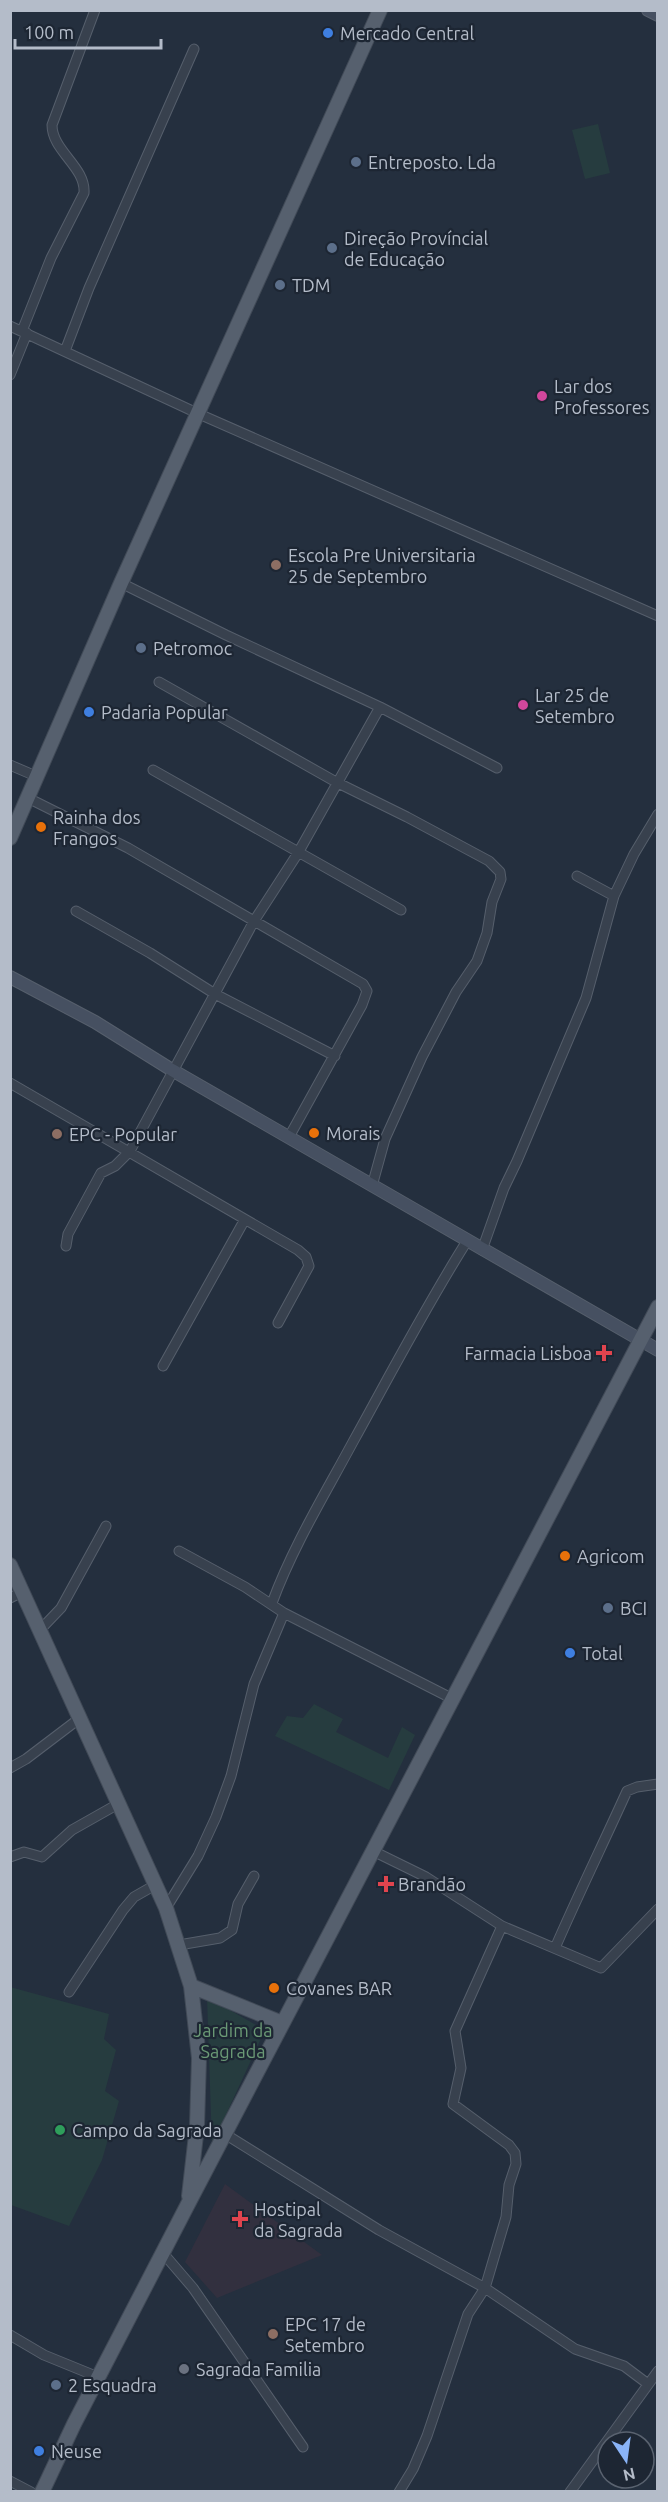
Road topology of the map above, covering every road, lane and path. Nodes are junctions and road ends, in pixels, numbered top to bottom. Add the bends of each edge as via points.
1 (95, 10) edge
2 (380, 10) edge
3 (648, 10) edge
4 (657, 15) edge
5 (194, 49) dead end
6 (10, 326) edge
7 (25, 332) junction
8 (65, 351) junction
9 (10, 375) edge
10 (199, 414) junction
11 (121, 583) junction
12 (657, 616) edge
13 (159, 682) dead end
14 (380, 707) junction
15 (10, 765) edge
16 (497, 768) dead end
17 (153, 770) dead end
18 (38, 777) junction
19 (336, 782) junction
20 (28, 798) junction
21 (657, 814) edge
22 (10, 838) edge
23 (298, 854) junction
24 (577, 876) dead end
25 (614, 896) junction
26 (401, 910) dead end
27 (76, 911) dead end
28 (254, 921) junction
29 (10, 977) edge
30 (215, 994) junction
31 (335, 1056) junction
32 (172, 1070) junction
33 (10, 1083) edge
34 (289, 1137) junction
35 (130, 1151) junction
36 (372, 1186) junction
37 (244, 1221) junction
38 (467, 1241) junction
39 (66, 1246) dead end
40 (482, 1250) junction
41 (657, 1307) edge
42 (278, 1323) dead end
43 (639, 1340) junction
44 (657, 1350) edge
45 (163, 1366) dead end
46 (106, 1526) dead end
47 (178, 1551) dead end
48 (10, 1565) edge
49 (16, 1595) edge
50 (272, 1603) junction
51 (284, 1613) junction
52 (39, 1631) junction
53 (452, 1698) junction
54 (80, 1718) junction
55 (10, 1768) edge
56 (657, 1784) edge
57 (118, 1804) junction
58 (373, 1851) junction
59 (10, 1857) edge
60 (254, 1876) dead end
61 (155, 1886) junction
62 (165, 1908) junction
63 (657, 1910) edge
64 (502, 1926) junction
65 (179, 1945) junction
66 (555, 1948) junction
67 (191, 1986) junction
68 (69, 1992) dead end
69 (282, 2023) junction
70 (225, 2134) junction
71 (188, 2204) junction
72 (163, 2253) junction
73 (485, 2288) junction
74 (10, 2335) edge
75 (657, 2371) edge
76 (98, 2377) junction
77 (648, 2384) junction
78 (303, 2446) dead end
79 (10, 2481) edge
80 (31, 2492) edge
81 (42, 2492) edge
82 (399, 2492) edge
83 (570, 2492) edge

1 - 7 street via 52,125 54,138 83,181 84,193 51,258
2 - 10 main road
3 - 4 street
5 - 8 street
6 - 7 street
7 - 8 street
7 - 9 street
8 - 10 street
10 - 11 main road
10 - 12 street
11 - 14 street
11 - 18 main road
13 - 19 street
14 - 16 street
14 - 19 street
15 - 18 street
17 - 23 street
18 - 20 main road
19 - 23 street
19 - 36 street via 489,861 500,872 501,879 477,960 417,1067 385,1139
20 - 22 main road
20 - 28 street via 128,848
21 - 25 street
23 - 26 street
23 - 28 street
24 - 25 street
25 - 40 street via 586,998 508,1179
27 - 30 street
28 - 30 street
28 - 31 street via 363,984 367,990
29 - 32 street via 95,1022
30 - 31 street
30 - 32 street
31 - 34 street
32 - 34 street
32 - 35 street
33 - 35 street
34 - 36 street
35 - 37 street
35 - 39 street via 101,1173
36 - 38 street
37 - 42 street via 298,1250 309,1262
37 - 45 street
38 - 40 street
38 - 50 street via 328,1488 283,1573
40 - 43 street
41 - 43 main road
43 - 44 street
43 - 53 main road
46 - 52 street via 61,1608
47 - 50 street
48 - 49 main road
49 - 52 main road
50 - 51 street
51 - 53 street
51 - 62 street via 254,1684 231,1776 216,1817 198,1857
52 - 54 main road
53 - 58 main road
54 - 55 street
54 - 57 main road
56 - 66 street via 627,1791
57 - 59 street via 72,1830 42,1857 24,1852
57 - 61 main road
58 - 64 street via 426,1877
58 - 69 main road
60 - 65 street via 238,1904 232,1930 220,1938
61 - 62 main road
61 - 68 street via 134,1897 123,1910
62 - 65 main road
63 - 66 street via 601,1968
64 - 66 street
64 - 73 street via 455,2031 461,2068 453,2104 499,2136 515,2152 516,2160 506,2217
65 - 67 main road
67 - 69 main road
67 - 71 main road via 199,2058
69 - 70 main road
70 - 71 main road
70 - 73 street via 379,2230
71 - 72 main road
72 - 76 main road
72 - 78 street via 218,2322
73 - 77 street via 575,2349 624,2366
73 - 82 street via 468,2314 427,2436
74 - 76 street via 44,2355
75 - 77 street
76 - 81 main road
77 - 83 street
79 - 80 street

